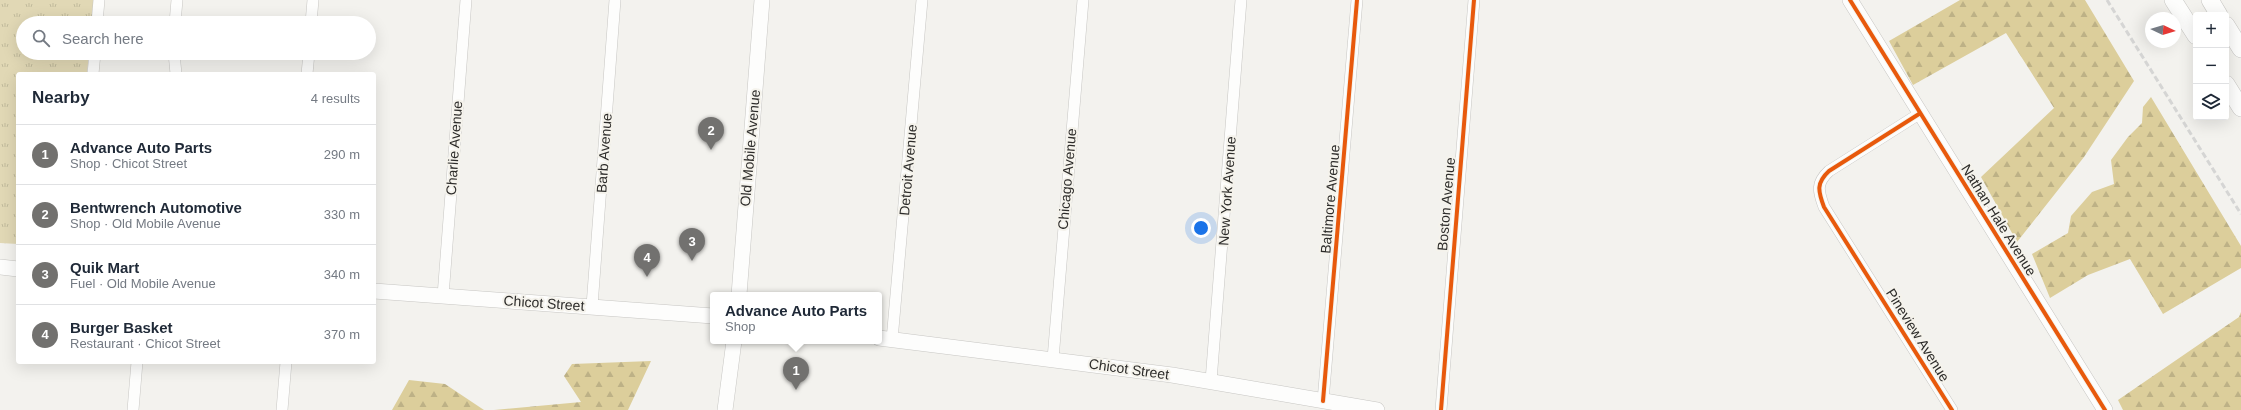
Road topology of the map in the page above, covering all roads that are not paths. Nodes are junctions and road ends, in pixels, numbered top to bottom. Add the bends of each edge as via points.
1 (99, 0) edge
2 (177, 0) edge
3 (313, 0) edge
4 (466, 0) edge
5 (615, 0) edge
6 (762, 0) edge
7 (922, 0) edge
8 (1083, 0) edge
9 (1241, 0) edge
10 (1357, 0) edge
11 (1474, 0) edge
12 (1850, 0) edge
13 (2173, 0) edge
14 (2210, 0) edge
15 (2218, 12) edge
16 (98, 16) edge
17 (176, 16) edge
18 (312, 16) edge
19 (2229, 30) edge
20 (2193, 31) edge
21 (2241, 49) edge
22 (95, 60) edge
23 (175, 60) edge
24 (308, 60) edge
25 (94, 72) edge
26 (176, 72) edge
27 (307, 72) edge
28 (2229, 89) edge
29 (2241, 108) edge
30 (1919, 114) junction
31 (0, 268) edge
32 (16, 269) edge
33 (376, 291) edge
34 (739, 292) edge
35 (443, 296) junction
36 (592, 306) junction
37 (710, 316) edge
38 (886, 339) edge
39 (734, 344) edge
40 (1053, 359) junction
41 (137, 364) edge
42 (286, 364) edge
43 (1210, 381) junction
44 (1323, 401) junction
45 (133, 410) edge
46 (282, 410) edge
47 (725, 410) edge
48 (1377, 410) edge
49 (1441, 410) edge
50 (1952, 410) edge
51 (2105, 410) edge

1 - 16 street
2 - 17 street
3 - 18 street
4 - 35 street, Charlie Avenue
5 - 36 street, Barb Avenue
6 - 34 main road, Old Mobile Avenue
7 - 38 street, Detroit Avenue
8 - 40 street, Chicago Avenue
9 - 43 street, New York Avenue
10 - 44 street, Baltimore Avenue
11 - 49 street, Boston Avenue
12 - 30 main road, Nathan Hale Avenue
13 - 20 main road
14 - 15 main road
19 - 21 main road
22 - 25 street
23 - 26 street
24 - 27 street
28 - 29 main road
30 - 50 street, Pineview Avenue via 1829,170 1819,183 1818,189 1824,207
30 - 51 main road, Nathan Hale Avenue
31 - 32 main road
33 - 35 main road, Chicot Street
35 - 36 main road, Chicot Street
36 - 37 main road, Chicot Street
38 - 40 main road, Chicot Street
39 - 47 main road
40 - 43 main road, Chicot Street
41 - 45 street
42 - 46 street
43 - 44 main road, Chicot Street
44 - 48 main road, Chicot Street

